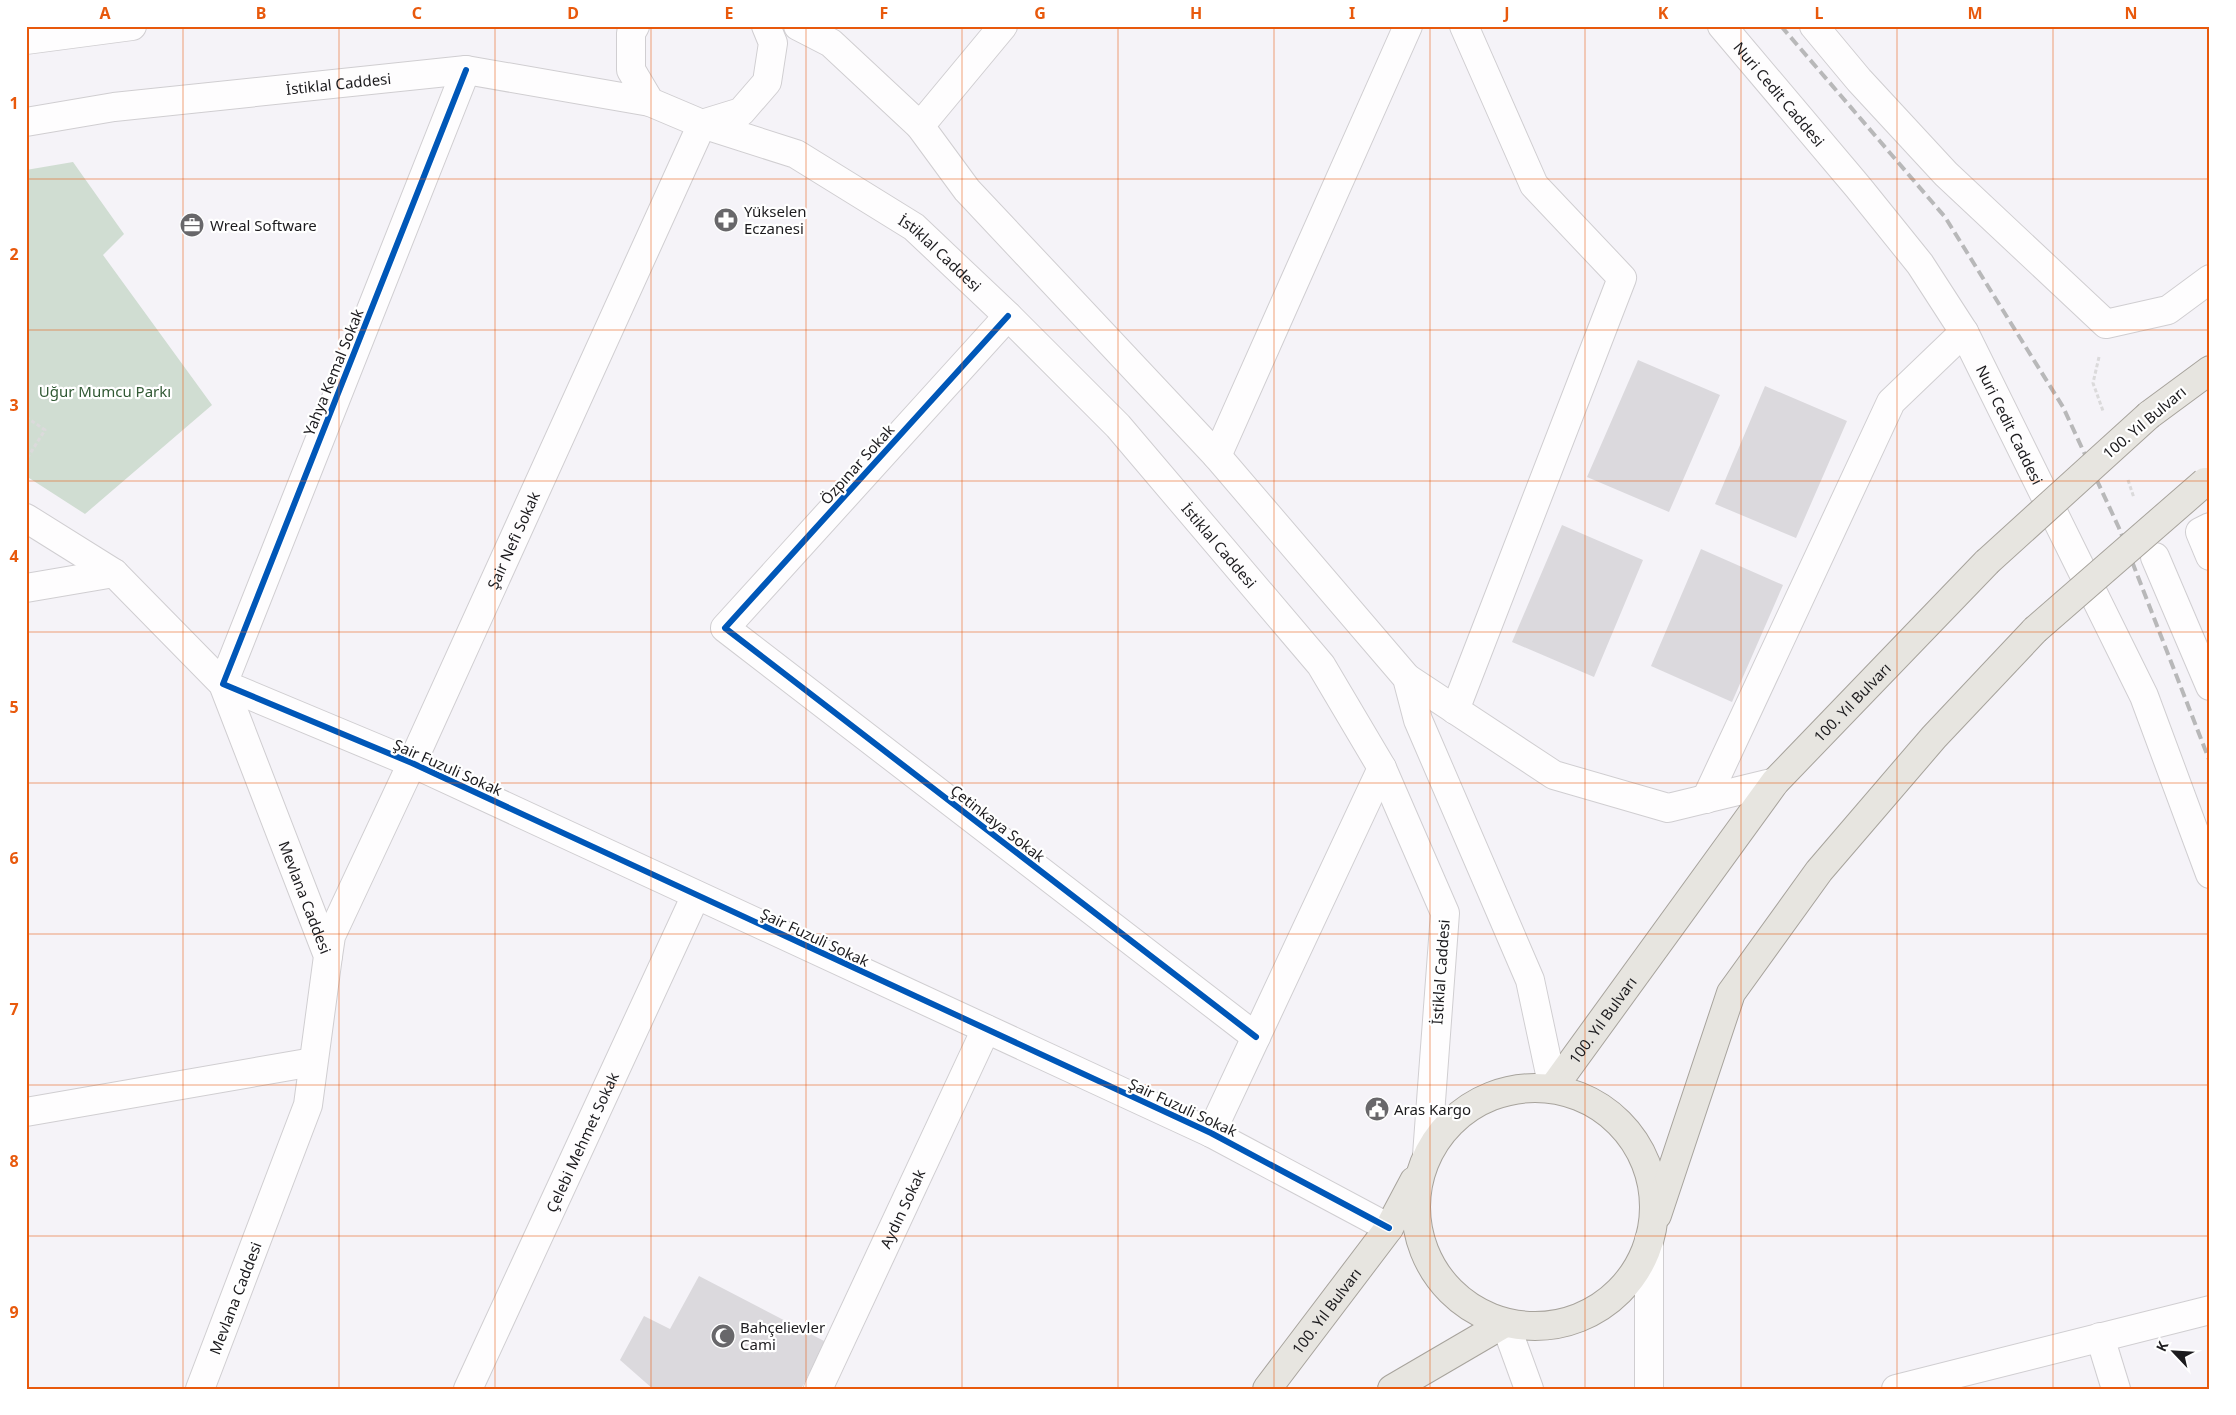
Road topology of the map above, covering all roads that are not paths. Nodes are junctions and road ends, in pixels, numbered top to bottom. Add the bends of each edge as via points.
1 (132, 26) edge
2 (635, 26) edge
3 (766, 26) edge
4 (798, 26) edge
5 (1003, 26) edge
6 (1408, 26) edge
7 (1464, 26) edge
8 (1722, 26) edge
9 (1814, 26) edge
10 (824, 34) edge
11 (26, 40) edge
12 (466, 70) junction
13 (650, 102) junction
14 (26, 122) edge
15 (702, 124) junction
16 (920, 126) junction
17 (2210, 279) edge
18 (1008, 316) junction
19 (1964, 332) junction
20 (2210, 370) edge
21 (1217, 456) junction
22 (2208, 481) edge
23 (26, 518) edge
24 (2210, 527) edge
25 (2155, 556) dead end
26 (2210, 556) edge
27 (114, 574) junction
28 (26, 588) edge
29 (725, 628) joint
30 (1406, 678) junction
31 (223, 684) junction
32 (2210, 686) edge
33 (1455, 710) junction
34 (412, 763) junction
35 (1382, 768) junction
36 (1775, 782) junction
37 (1706, 799) junction
38 (2210, 874) edge
39 (696, 895) junction
40 (328, 956) junction
41 (986, 1030) junction
42 (1256, 1037) junction
43 (313, 1062) junction
44 (1553, 1088) junction
45 (26, 1112) edge
46 (1211, 1133) junction
47 (1427, 1155) junction
48 (1390, 1228) junction
49 (1649, 1240) junction
50 (2210, 1310) edge
51 (1505, 1323) junction
52 (2100, 1337) junction
53 (200, 1389) edge
54 (468, 1389) edge
55 (818, 1389) edge
56 (1267, 1389) edge
57 (1392, 1389) edge
58 (1529, 1389) edge
59 (1649, 1389) edge
60 (1896, 1389) edge
61 (2116, 1389) edge

1 - 11 street
2 - 13 street via 631,33 631,70
3 - 15 street via 773,43 766,82 741,112
4 - 10 street
5 - 16 street
6 - 21 street
7 - 33 street via 1534,185 1622,278
8 - 19 street, Nuri Cedit Caddesi via 1914,257
9 - 17 street via 1946,174 2106,324 2168,310
10 - 16 street
12 - 13 street, İstiklal Caddesi
12 - 14 street, İstiklal Caddesi via 114,107
12 - 31 street, Yahya Kemal Sokak
13 - 15 street, İstiklal Caddesi
15 - 18 street, İstiklal Caddesi via 796,154 914,227
15 - 34 street, Şair Nefi Sokak
16 - 21 street via 967,190
18 - 29 street, Özpınar Sokak
18 - 35 street, İstiklal Caddesi via 1118,426 1322,665
19 - 37 street via 1891,402
19 - 38 street, Nuri Cedit Caddesi via 2144,696
20 - 36 main road, 100. Yıl Bulvarı, bridge via 2149,415 1987,562
21 - 30 street
22 - 49 main road, bridge via 2035,630 1934,737 1819,871 1731,993
23 - 27 street, Mevlana Caddesi
24 - 26 street via 2200,532
25 - 32 street
27 - 28 street
27 - 31 street, Mevlana Caddesi
29 - 42 street, Çetinkaya Sokak
30 - 33 street
30 - 44 street via 1418,720 1530,980
31 - 34 street, Şair Fuzuli Sokak
31 - 40 street, Mevlana Caddesi
33 - 37 street via 1554,775 1668,808
34 - 39 street, Şair Fuzuli Sokak
34 - 40 street, Şair Nefi Sokak via 331,936
35 - 42 street
35 - 47 street, İstiklal Caddesi via 1445,913
36 - 37 street
36 - 44 main road, 100. Yıl Bulvarı
39 - 41 street, Şair Fuzuli Sokak
39 - 54 street, Çelebi Mehmet Sokak
40 - 43 street, Mevlana Caddesi
41 - 46 street, Şair Fuzuli Sokak
41 - 55 street, Aydın Sokak
42 - 46 street
43 - 45 street
43 - 53 street, Mevlana Caddesi via 308,1105
44 - 47 main road via 1515,1089 1479,1101 1449,1124
44 - 49 main road via 1591,1101 1624,1126 1645,1160 1654,1200
46 - 48 street, Şair Fuzuli Sokak
47 - 48 main road, 100. Yıl Bulvarı
47 - 51 main road via 1416,1189 1416,1224 1426,1258 1445,1287 1472,1309
48 - 56 main road, 100. Yıl Bulvarı
49 - 51 main road via 1634,1273 1609,1300 1577,1319 1541,1326
49 - 59 street
50 - 52 street
51 - 57 main road
51 - 58 street
52 - 60 street
52 - 61 street

